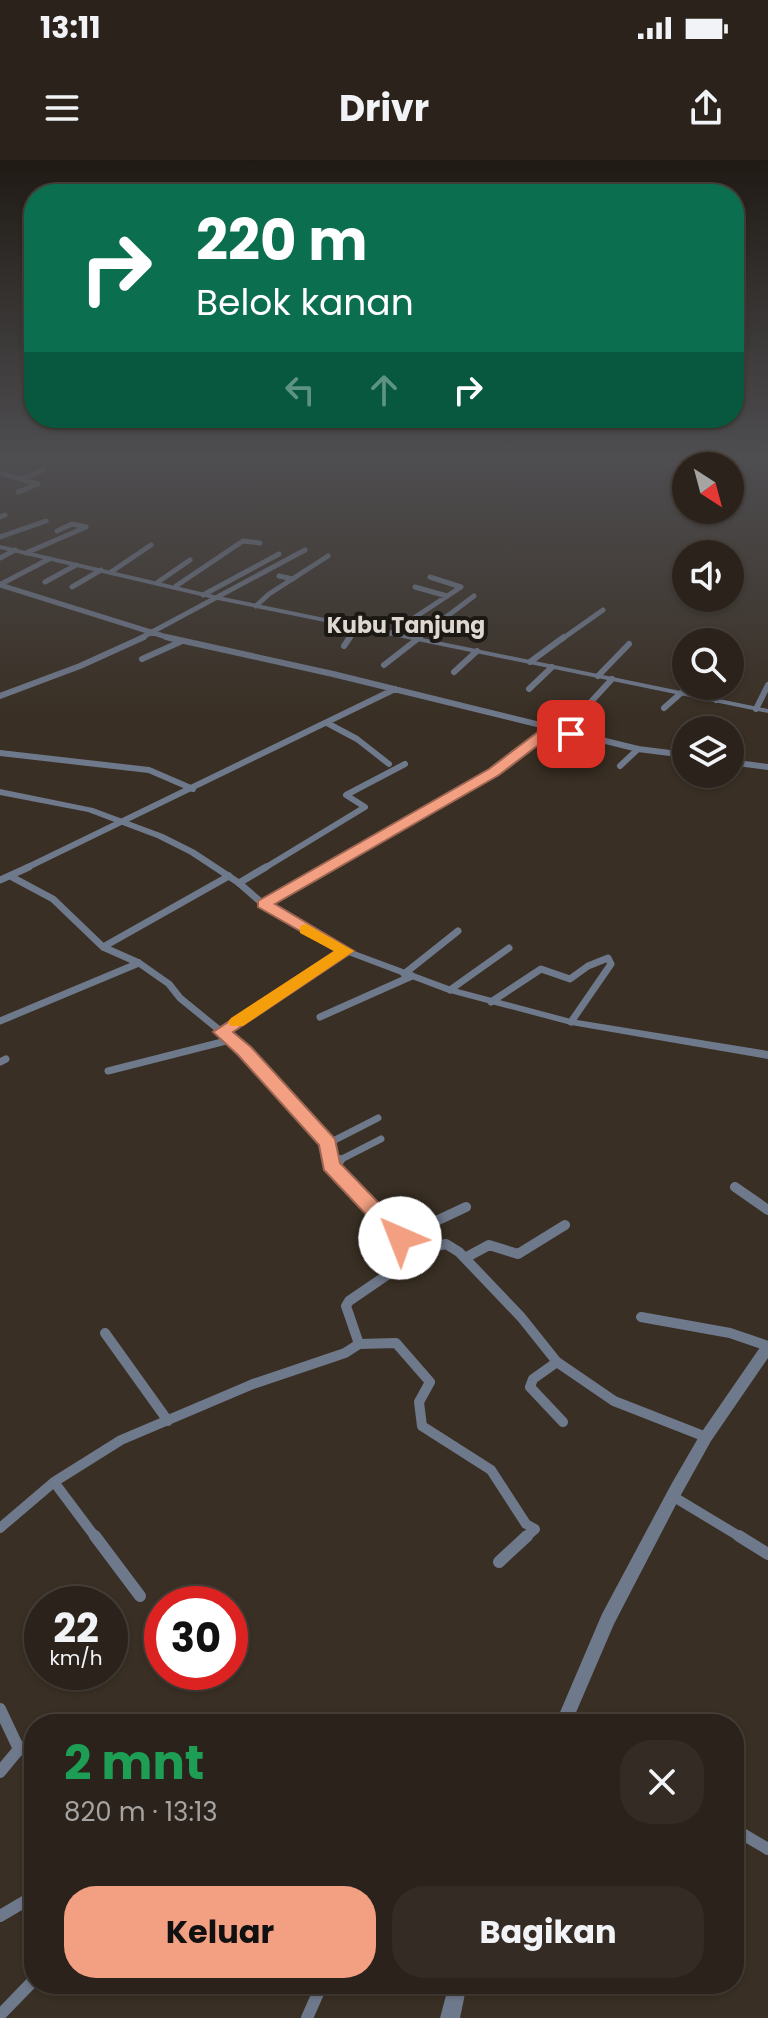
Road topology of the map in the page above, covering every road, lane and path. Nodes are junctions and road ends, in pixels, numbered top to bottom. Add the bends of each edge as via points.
1 (43, 546) edge
2 (150, 546) edge
3 (236, 546) edge
4 (0, 547) edge
5 (15, 550) junction
6 (305, 550) dead end
7 (26, 553) junction
8 (279, 554) dead end
9 (328, 556) dead end
10 (0, 558) edge
11 (49, 559) junction
12 (190, 560) dead end
13 (76, 565) junction
14 (101, 570) junction
15 (111, 572) junction
16 (279, 576) dead end
17 (430, 577) dead end
18 (293, 579) junction
19 (45, 582) dead end
20 (158, 582) junction
21 (0, 585) edge
22 (176, 586) junction
23 (72, 587) dead end
24 (415, 587) dead end
25 (203, 595) junction
26 (447, 596) junction
27 (474, 596) dead end
28 (218, 598) junction
29 (256, 606) junction
30 (603, 610) dead end
31 (358, 626) junction
32 (151, 633) junction
33 (391, 633) junction
34 (418, 639) junction
35 (181, 642) junction
36 (629, 644) dead end
37 (344, 646) dead end
38 (477, 651) junction
39 (142, 659) dead end
40 (530, 662) junction
41 (384, 665) dead end
42 (552, 667) junction
43 (454, 672) dead end
44 (598, 676) junction
45 (612, 679) junction
46 (768, 685) edge
47 (396, 689) junction
48 (529, 689) dead end
49 (672, 691) edge
50 (0, 696) edge
51 (673, 700) edge
52 (716, 700) edge
53 (589, 704) dead end
54 (664, 708) dead end
55 (756, 709) junction
56 (768, 711) edge
57 (327, 723) junction
58 (552, 728) junction
59 (638, 749) junction
60 (0, 753) edge
61 (672, 753) edge
62 (389, 764) dead end
63 (405, 764) dead end
64 (744, 764) edge
65 (620, 766) dead end
66 (768, 767) edge
67 (193, 789) junction
68 (0, 792) edge
69 (122, 824) junction
70 (10, 876) junction
71 (229, 876) junction
72 (0, 880) edge
73 (239, 883) junction
74 (263, 904) junction
75 (458, 931) dead end
76 (103, 947) junction
77 (509, 948) dead end
78 (346, 951) junction
79 (139, 963) junction
80 (408, 975) junction
81 (450, 990) junction
82 (491, 1002) junction
83 (320, 1017) dead end
84 (0, 1021) edge
85 (571, 1022) junction
86 (221, 1032) junction
87 (230, 1040) junction
88 (768, 1055) edge
89 (108, 1071) dead end
90 (378, 1118) dead end
91 (381, 1139) dead end
92 (329, 1143) junction
93 (331, 1165) junction
94 (735, 1187) dead end
95 (466, 1207) dead end
96 (768, 1210) edge
97 (565, 1225) dead end
98 (400, 1238) junction
99 (413, 1251) junction
100 (465, 1258) junction
101 (641, 1317) dead end
102 (105, 1333) dead end
103 (359, 1344) junction
104 (768, 1346) edge
105 (557, 1362) junction
106 (168, 1421) junction
107 (563, 1422) dead end
108 (706, 1437) junction
109 (54, 1482) junction
110 (674, 1497) junction
111 (0, 1528) edge
112 (768, 1554) edge
113 (499, 1562) dead end
114 (140, 1596) dead end
115 (0, 1709) edge
116 (573, 1714) edge
117 (19, 1749) junction
118 (24, 1754) edge
119 (0, 1772) edge
120 (744, 1835) edge
121 (768, 1849) edge
122 (24, 1902) edge
123 (0, 1916) edge
124 (24, 1990) edge
125 (318, 1994) edge
126 (452, 1994) edge
127 (0, 2015) edge
128 (307, 2018) edge
129 (450, 2018) edge

1 - 7 street
2 - 15 street
3 - 22 street
4 - 5 street
5 - 7 street
5 - 10 street
6 - 28 street
7 - 11 street
8 - 25 street
9 - 18 street
11 - 13 street
11 - 21 street
12 - 20 street
13 - 14 street
13 - 19 street
14 - 15 street
14 - 23 street
15 - 20 street
16 - 18 street
17 - 26 street via 461,587
18 - 29 street
20 - 22 street
21 - 32 street
22 - 25 street
24 - 26 street
25 - 28 street
26 - 33 street
27 - 34 street
28 - 29 street
28 - 32 street
29 - 31 street
30 - 40 street
31 - 33 street
31 - 37 street
32 - 35 street
32 - 50 street
33 - 34 street
34 - 38 street
34 - 41 street
35 - 39 street
35 - 47 street
36 - 44 street
38 - 40 street
38 - 43 street
40 - 42 street
42 - 44 street
42 - 48 street
44 - 45 street
45 - 49 street
45 - 53 street
46 - 55 street
47 - 57 street
47 - 58 street
51 - 54 street
52 - 55 street
55 - 56 street
57 - 62 street
57 - 67 street
58 - 59 street
58 - 74 street via 494,772
59 - 61 street
59 - 65 street
60 - 67 street via 149,770
63 - 73 street via 346,795 365,807
64 - 66 street
67 - 69 street
68 - 69 street via 90,810
69 - 70 street
69 - 71 street via 171,841
70 - 72 street
70 - 76 street via 53,899
71 - 73 street
71 - 76 street
73 - 74 street
74 - 78 street
75 - 80 street
76 - 79 street
77 - 81 street
78 - 80 street
78 - 86 street
79 - 84 street
79 - 86 street
80 - 81 street
80 - 83 street
81 - 82 street
82 - 85 street
82 - 85 street via 541,969 570,979 608,958 611,964
85 - 88 street
86 - 87 street
87 - 89 street
87 - 92 street
90 - 92 street
91 - 93 street
92 - 93 street
93 - 98 street
94 - 96 street
95 - 98 street
97 - 100 street via 518,1254 495,1243
98 - 99 street
99 - 100 street via 446,1244
99 - 103 street via 409,1260 346,1306
100 - 105 street
101 - 104 street via 730,1333
102 - 106 street
103 - 106 street
103 - 113 street via 396,1343 412,1359 430,1382 418,1405 422,1426 491,1470 526,1524 535,1529
104 - 108 street
105 - 107 street via 530,1383
105 - 108 street via 614,1401
106 - 109 street via 121,1440
108 - 110 street
109 - 111 street
109 - 114 street
110 - 112 street
110 - 116 street via 608,1619
115 - 117 street
117 - 118 street
117 - 119 street
120 - 121 street
122 - 123 street
124 - 127 street
125 - 128 street
126 - 129 street

